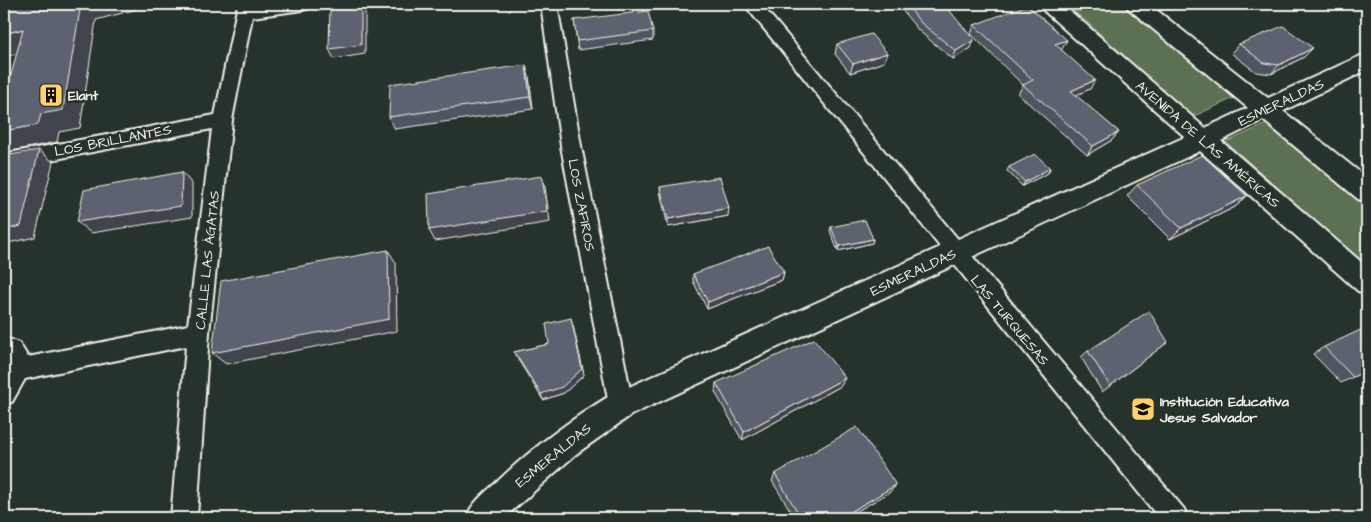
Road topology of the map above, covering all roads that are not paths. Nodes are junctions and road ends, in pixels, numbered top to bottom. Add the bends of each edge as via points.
1 (303, 4) edge
2 (549, 4) edge
3 (752, 4) edge
4 (1049, 4) edge
5 (1136, 4) edge
6 (245, 8) edge
7 (1367, 61) edge
8 (1266, 109) junction
9 (223, 120) junction
10 (1203, 139) junction
11 (4, 161) edge
12 (1367, 192) edge
13 (955, 253) junction
14 (1367, 284) edge
15 (198, 333) junction
16 (4, 347) edge
17 (18, 370) junction
18 (4, 394) edge
19 (621, 405) junction
20 (184, 518) edge
21 (482, 518) edge
22 (1175, 518) edge

1 - 6 street
2 - 19 street, LOS ZAFIROS via 571,146
3 - 13 street, LAS TURQUESAS
4 - 10 street, AVENIDA DE LAS AMÉRICAS
5 - 8 street
6 - 9 street, CALLE LAS ÁGATAS
7 - 8 street, ESMERALDAS
8 - 10 street, ESMERALDAS
8 - 12 street
9 - 11 street, LOS BRILLANTES
9 - 15 street, CALLE LAS ÁGATAS
10 - 13 street, ESMERALDAS
10 - 14 street, AVENIDA DE LAS AMÉRICAS
13 - 19 street, ESMERALDAS
13 - 22 street, LAS TURQUESAS
15 - 17 street
15 - 20 street, CALLE LAS ÁGATAS
16 - 17 street via 14,352
17 - 18 street
19 - 21 street, ESMERALDAS via 584,427 537,465

